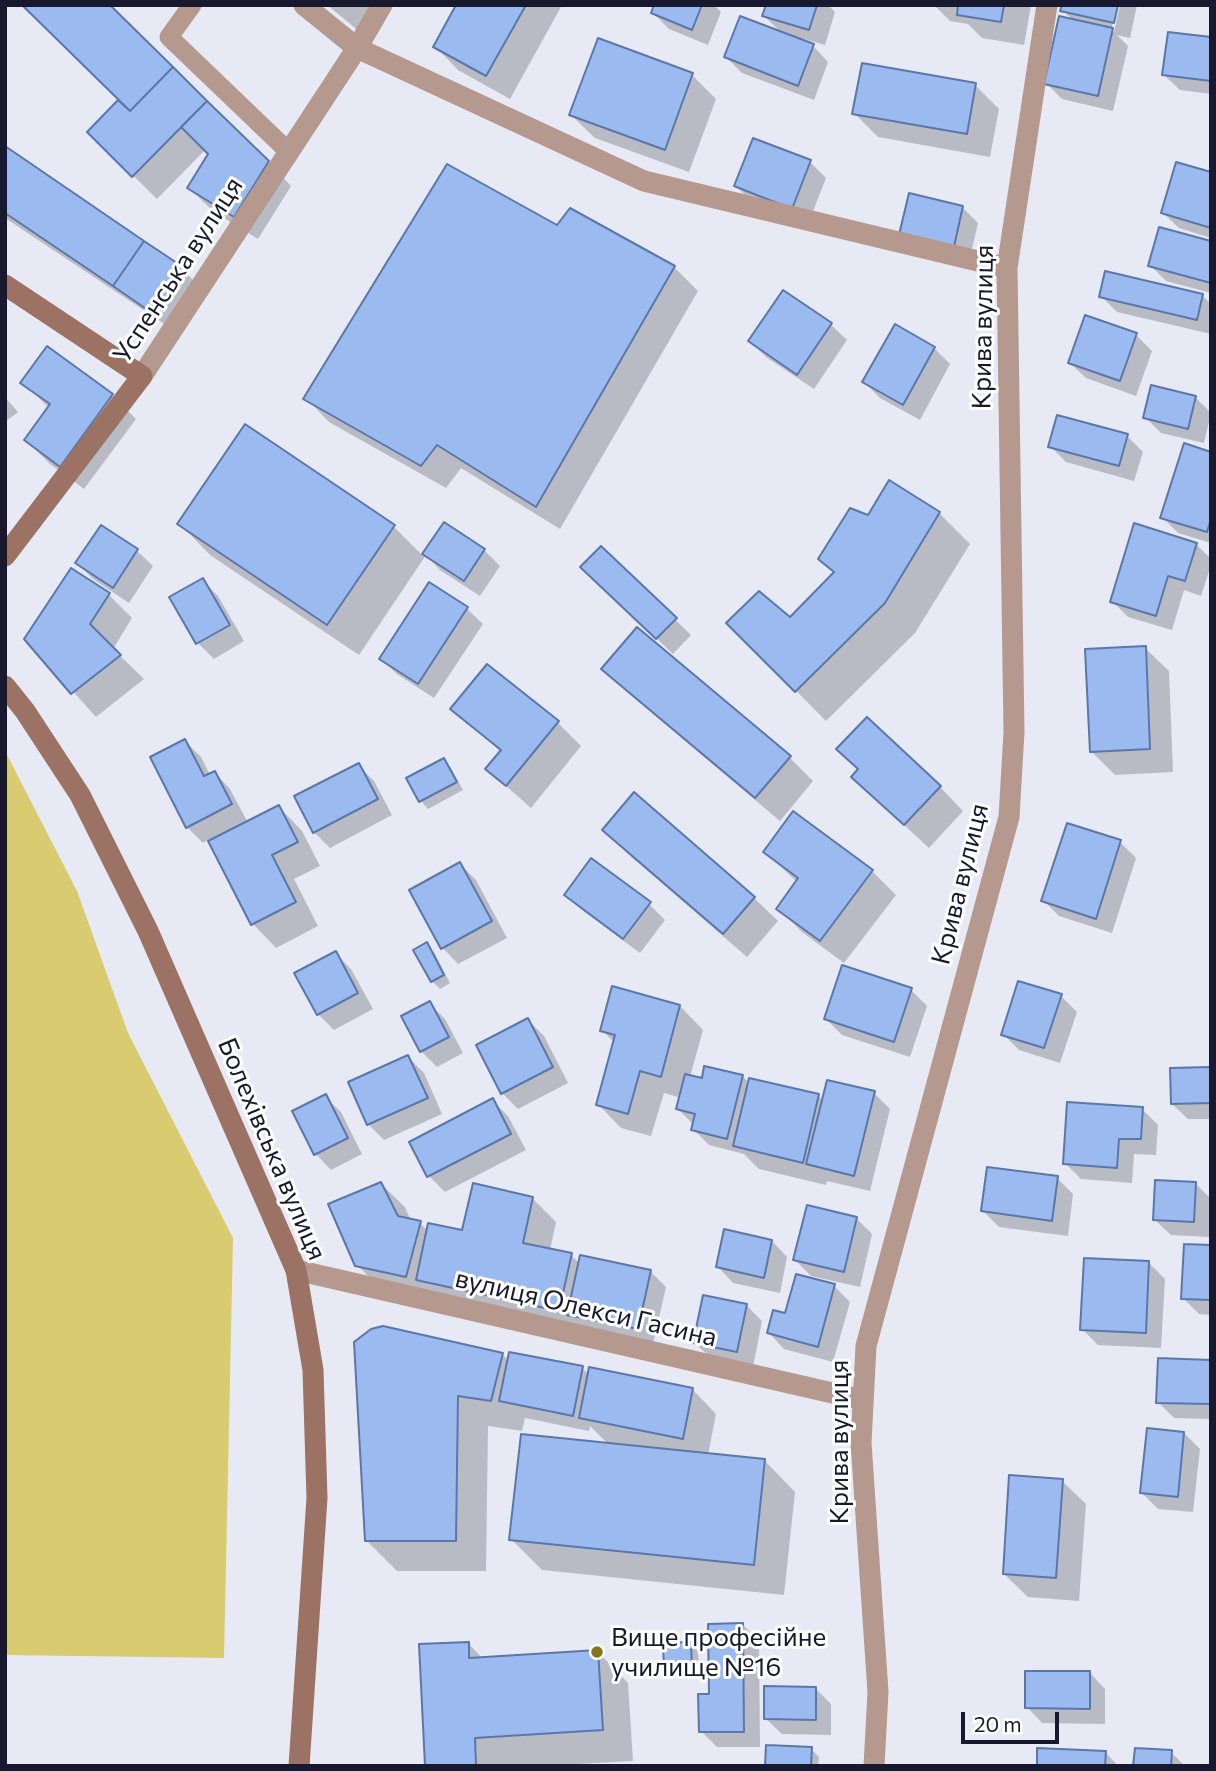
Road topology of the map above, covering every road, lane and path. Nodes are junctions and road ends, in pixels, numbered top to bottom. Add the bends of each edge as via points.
1 (192, 5) edge
2 (304, 5) edge
3 (382, 5) edge
4 (1046, 5) edge
5 (357, 48) junction
6 (289, 152) junction
7 (1007, 268) junction
8 (5, 285) edge
9 (142, 376) junction
10 (5, 555) edge
11 (5, 686) edge
12 (296, 1270) junction
13 (863, 1400) junction
14 (299, 1766) edge
15 (874, 1766) edge

1 - 6 lane via 169,37
2 - 5 street
3 - 5 street, Успенська вулиця
4 - 7 street, Крива вулиця
5 - 6 street, Успенська вулиця
5 - 7 street via 644,181
6 - 9 street, Успенська вулиця
7 - 13 street, Крива вулиця via 1014,732 1009,817 866,1346
8 - 9 main road
9 - 10 main road, Успенська вулиця
11 - 12 main road, Болехівська вулиця via 80,795 148,931
12 - 13 street, вулиця Олекси Гасина
12 - 14 main road, Болехівська вулиця via 313,1370 317,1498
13 - 15 street, Крива вулиця via 861,1443 878,1692

